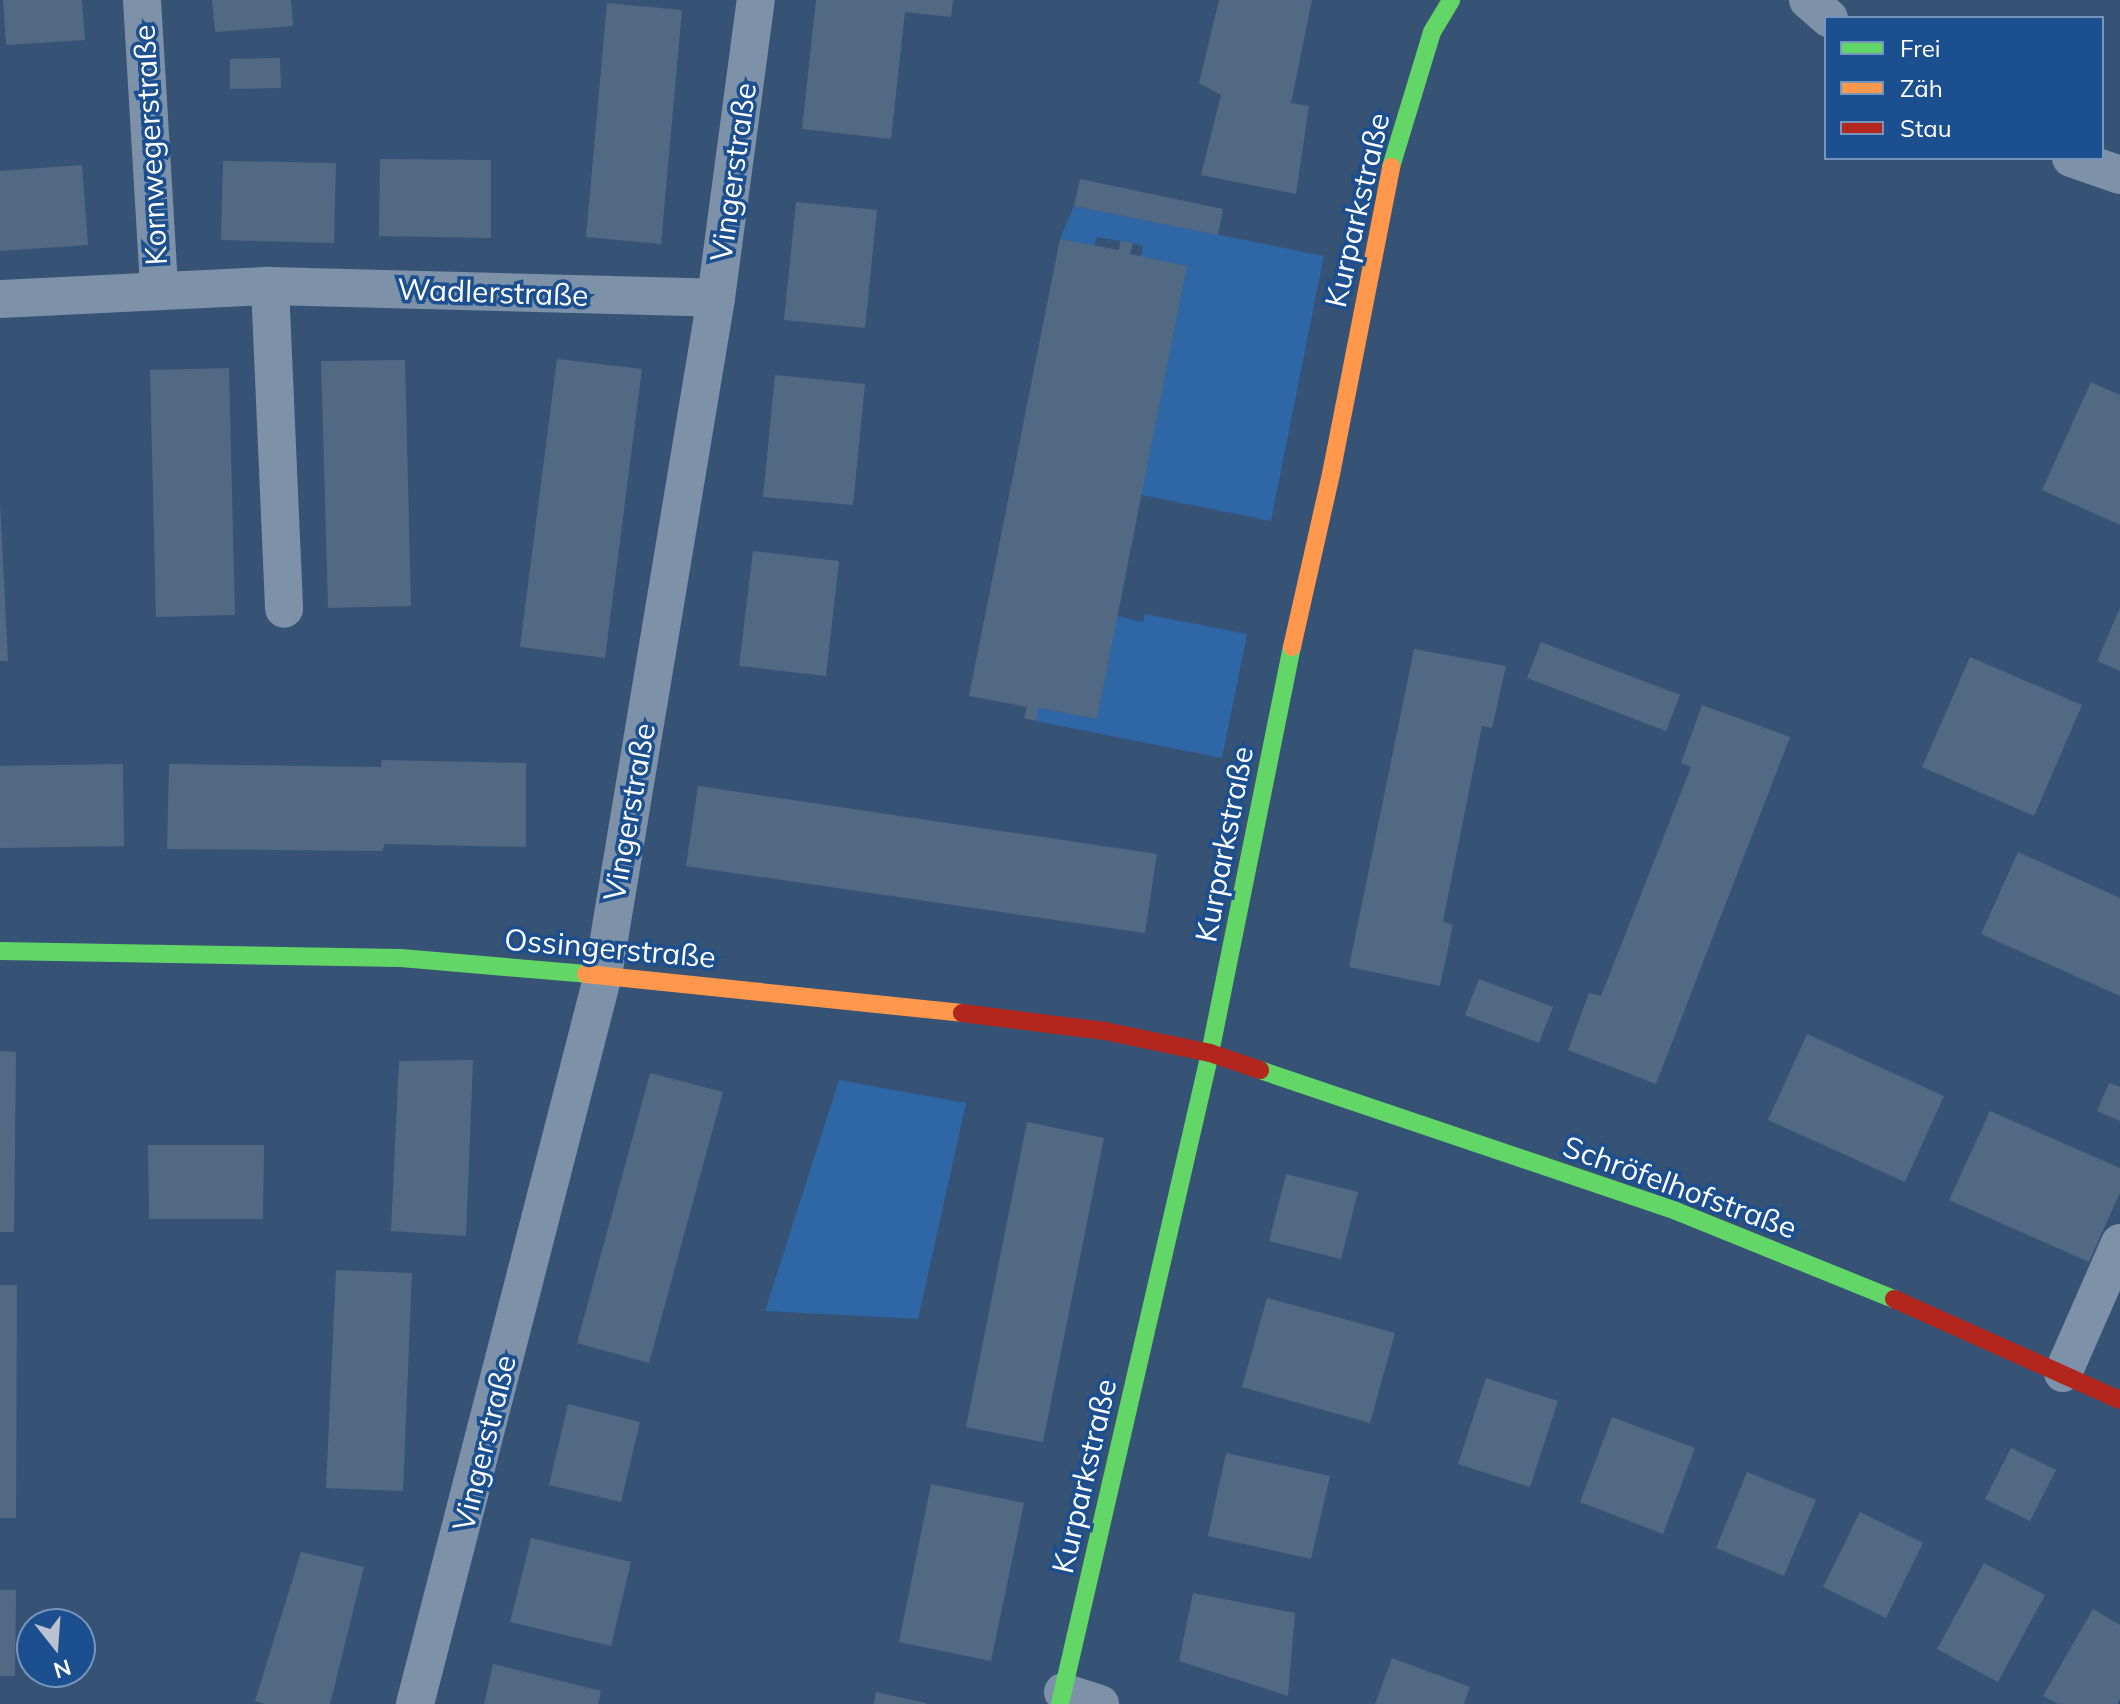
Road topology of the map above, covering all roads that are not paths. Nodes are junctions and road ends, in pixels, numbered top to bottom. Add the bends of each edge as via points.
1 (142, 0) edge
2 (756, 0) edge
3 (1451, 0) edge
4 (1808, 0) edge
5 (1827, 16) edge
6 (2077, 160) edge
7 (2120, 175) edge
8 (270, 286) junction
9 (159, 289) junction
10 (716, 298) junction
11 (0, 299) edge
12 (284, 609) dead end
13 (0, 951) edge
14 (603, 975) junction
15 (1210, 1053) junction
16 (2120, 1243) edge
17 (2063, 1373) junction
18 (2120, 1400) edge
19 (1062, 1698) edge
20 (415, 1704) edge
21 (1100, 1704) edge

1 - 9 street, Kornwegerstraße
2 - 10 street, Vingerstraße
3 - 15 street, Kurparkstraße via 1432,32 1393,155
4 - 5 street
6 - 7 street
8 - 9 street, Wadlerstraße
8 - 10 street, Wadlerstraße
8 - 12 street
9 - 11 street, Wadlerstraße
10 - 14 street, Vingerstraße
13 - 14 street, Ossingerstraße via 401,958
14 - 15 street, Ossingerstraße via 1105,1031
14 - 20 street, Vingerstraße
15 - 17 street, Schröfelhofstraße via 1676,1211
15 - 19 street, Kurparkstraße
16 - 17 street
17 - 18 street, Schröfelhofstraße
19 - 21 street

